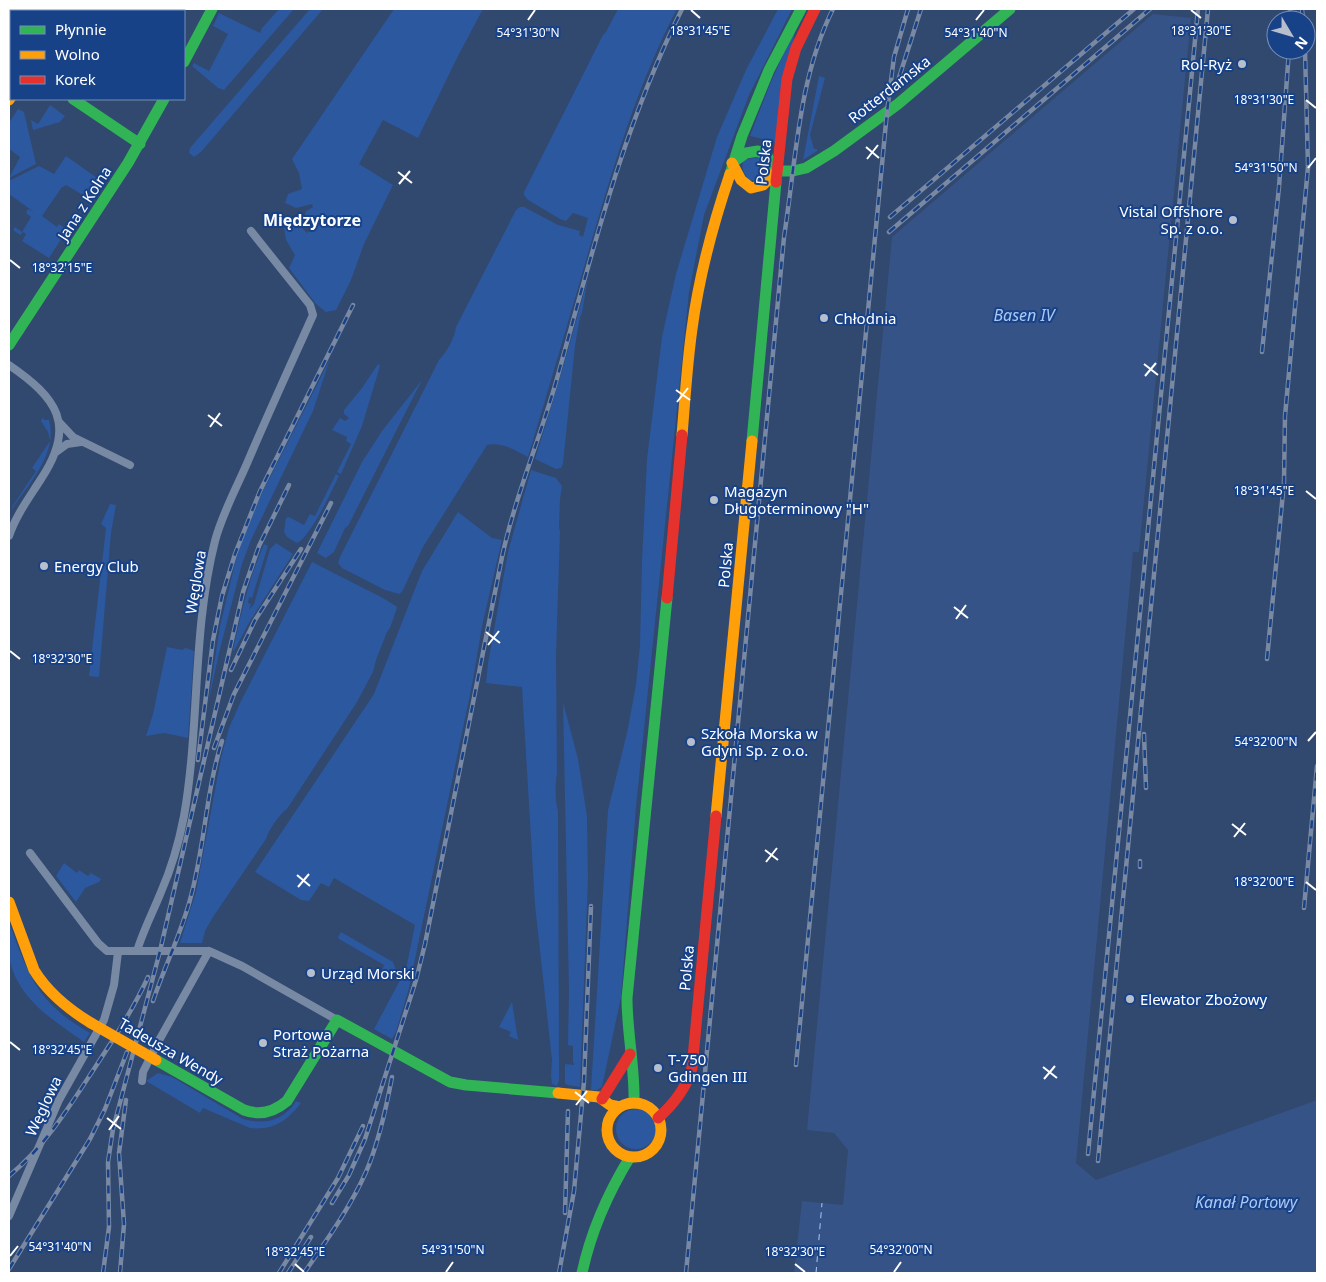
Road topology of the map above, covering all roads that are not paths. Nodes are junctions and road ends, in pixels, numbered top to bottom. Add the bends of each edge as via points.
1 (212, 9) edge
2 (801, 9) edge
3 (815, 9) edge
4 (1010, 9) edge
5 (185, 60) edge
6 (74, 100) edge
7 (163, 100) edge
8 (140, 144) junction
9 (732, 163) junction
10 (777, 171) junction
11 (251, 231) dead end
12 (9, 345) edge
13 (9, 365) edge
14 (58, 422) junction
15 (81, 442) junction
16 (56, 452) junction
17 (130, 465) dead end
18 (9, 536) edge
19 (30, 853) dead end
20 (9, 902) edge
21 (137, 951) junction
22 (209, 951) junction
23 (118, 952) junction
24 (336, 1020) junction
25 (630, 1054) junction
26 (142, 1081) dead end
27 (634, 1104) junction
28 (611, 1107) junction
29 (658, 1118) junction
30 (625, 1154) junction
31 (9, 1216) edge
32 (582, 1273) edge

1 - 5 main road
2 - 9 main road, Polska via 769,70
3 - 10 main road, Polska via 790,64
4 - 10 main road, Rotterdamska via 898,104 834,151 806,168
6 - 8 main road
7 - 8 main road, Jana z Kolna
8 - 12 main road, Jana z Kolna
9 - 10 main road via 749,151 760,151 772,160
9 - 10 main road via 741,183 754,188 768,182
9 - 25 main road, Polska via 706,252 692,329 627,998
10 - 29 main road, Polska via 692,1068 681,1095
11 - 21 street, Węglowa via 310,304 312,315 215,541 200,635 194,738 184,815 171,868
13 - 14 street via 43,393
14 - 15 street
14 - 16 street via 60,439
15 - 16 street via 67,444
15 - 17 street
16 - 18 street via 21,508
19 - 23 street via 102,947
20 - 24 main road, Tadeusza Wendy, bridge via 34,970 58,1002 244,1110 253,1113 273,1111 287,1101
21 - 22 street
21 - 23 street
22 - 24 street
22 - 26 street via 157,1044
23 - 31 street, Węglowa via 114,984 104,1020 59,1100
24 - 28 main road via 450,1082
25 - 27 main road, Polska
25 - 28 main road via 612,1085
27 - 28 main road
27 - 29 main road via 649,1108
28 - 30 main road via 609,1139
29 - 30 main road via 661,1133 657,1144 647,1154
30 - 32 main road via 588,1248

